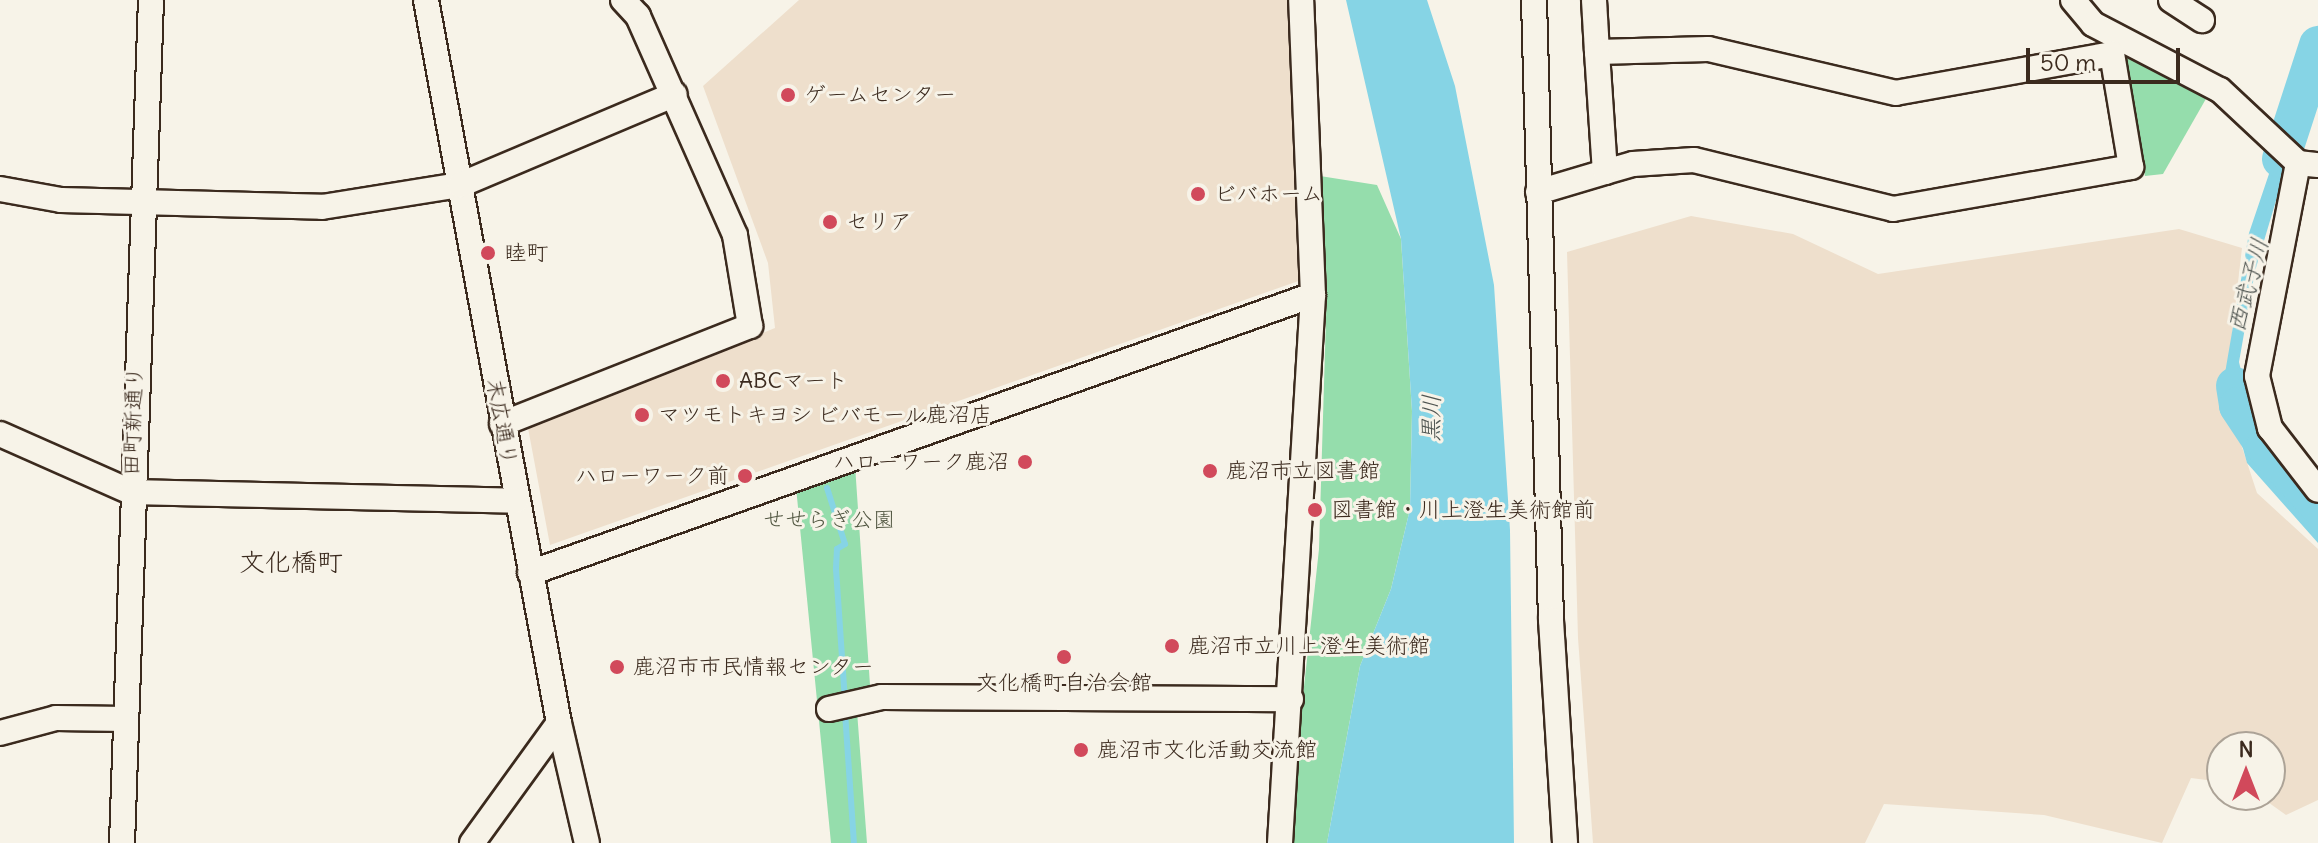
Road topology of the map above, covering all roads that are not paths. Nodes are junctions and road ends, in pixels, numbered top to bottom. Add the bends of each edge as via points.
1 (151, 0) edge
2 (426, 0) edge
3 (624, 0) edge
4 (1301, 0) edge
5 (1534, 0) edge
6 (1594, 0) edge
7 (2073, 0) edge
8 (2171, 0) edge
9 (2202, 20) dead end
10 (1597, 52) junction
11 (675, 94) junction
12 (2308, 164) edge
13 (1605, 172) junction
14 (460, 185) junction
15 (0, 189) edge
16 (1538, 192) junction
17 (141, 202) junction
18 (1313, 295) junction
19 (502, 424) junction
20 (0, 434) edge
21 (2318, 490) edge
22 (131, 492) junction
23 (516, 501) junction
24 (530, 573) junction
25 (1291, 699) junction
26 (829, 709) dead end
27 (126, 719) junction
28 (559, 723) junction
29 (0, 733) edge
30 (122, 843) edge
31 (472, 843) edge
32 (587, 843) edge
33 (1280, 843) edge
34 (1565, 843) edge

1 - 17 street, 田町新通り
2 - 14 street, 末広通り
3 - 11 street via 638,16
4 - 18 street
5 - 16 street
6 - 10 street
7 - 12 street via 2093,24 2220,90
8 - 9 street
10 - 13 street
10 - 13 street via 1708,49 1896,93 2112,54 2131,167 1893,209 1694,160
11 - 14 street
11 - 19 street via 735,235 750,326
12 - 21 street via 2257,376 2270,428
13 - 16 street
14 - 17 street via 322,207
14 - 19 street, 末広通り
15 - 17 street
16 - 34 street
17 - 22 street, 田町新通り
18 - 24 street
18 - 25 street
19 - 23 street, 末広通り
20 - 22 street
22 - 23 street
22 - 27 street, 田町新通り
23 - 24 street, 末広通り
24 - 28 street, 末広通り
25 - 26 street via 882,697
25 - 33 street
27 - 29 street via 56,718
27 - 30 street, 田町新通り
28 - 31 street
28 - 32 street, 末広通り

